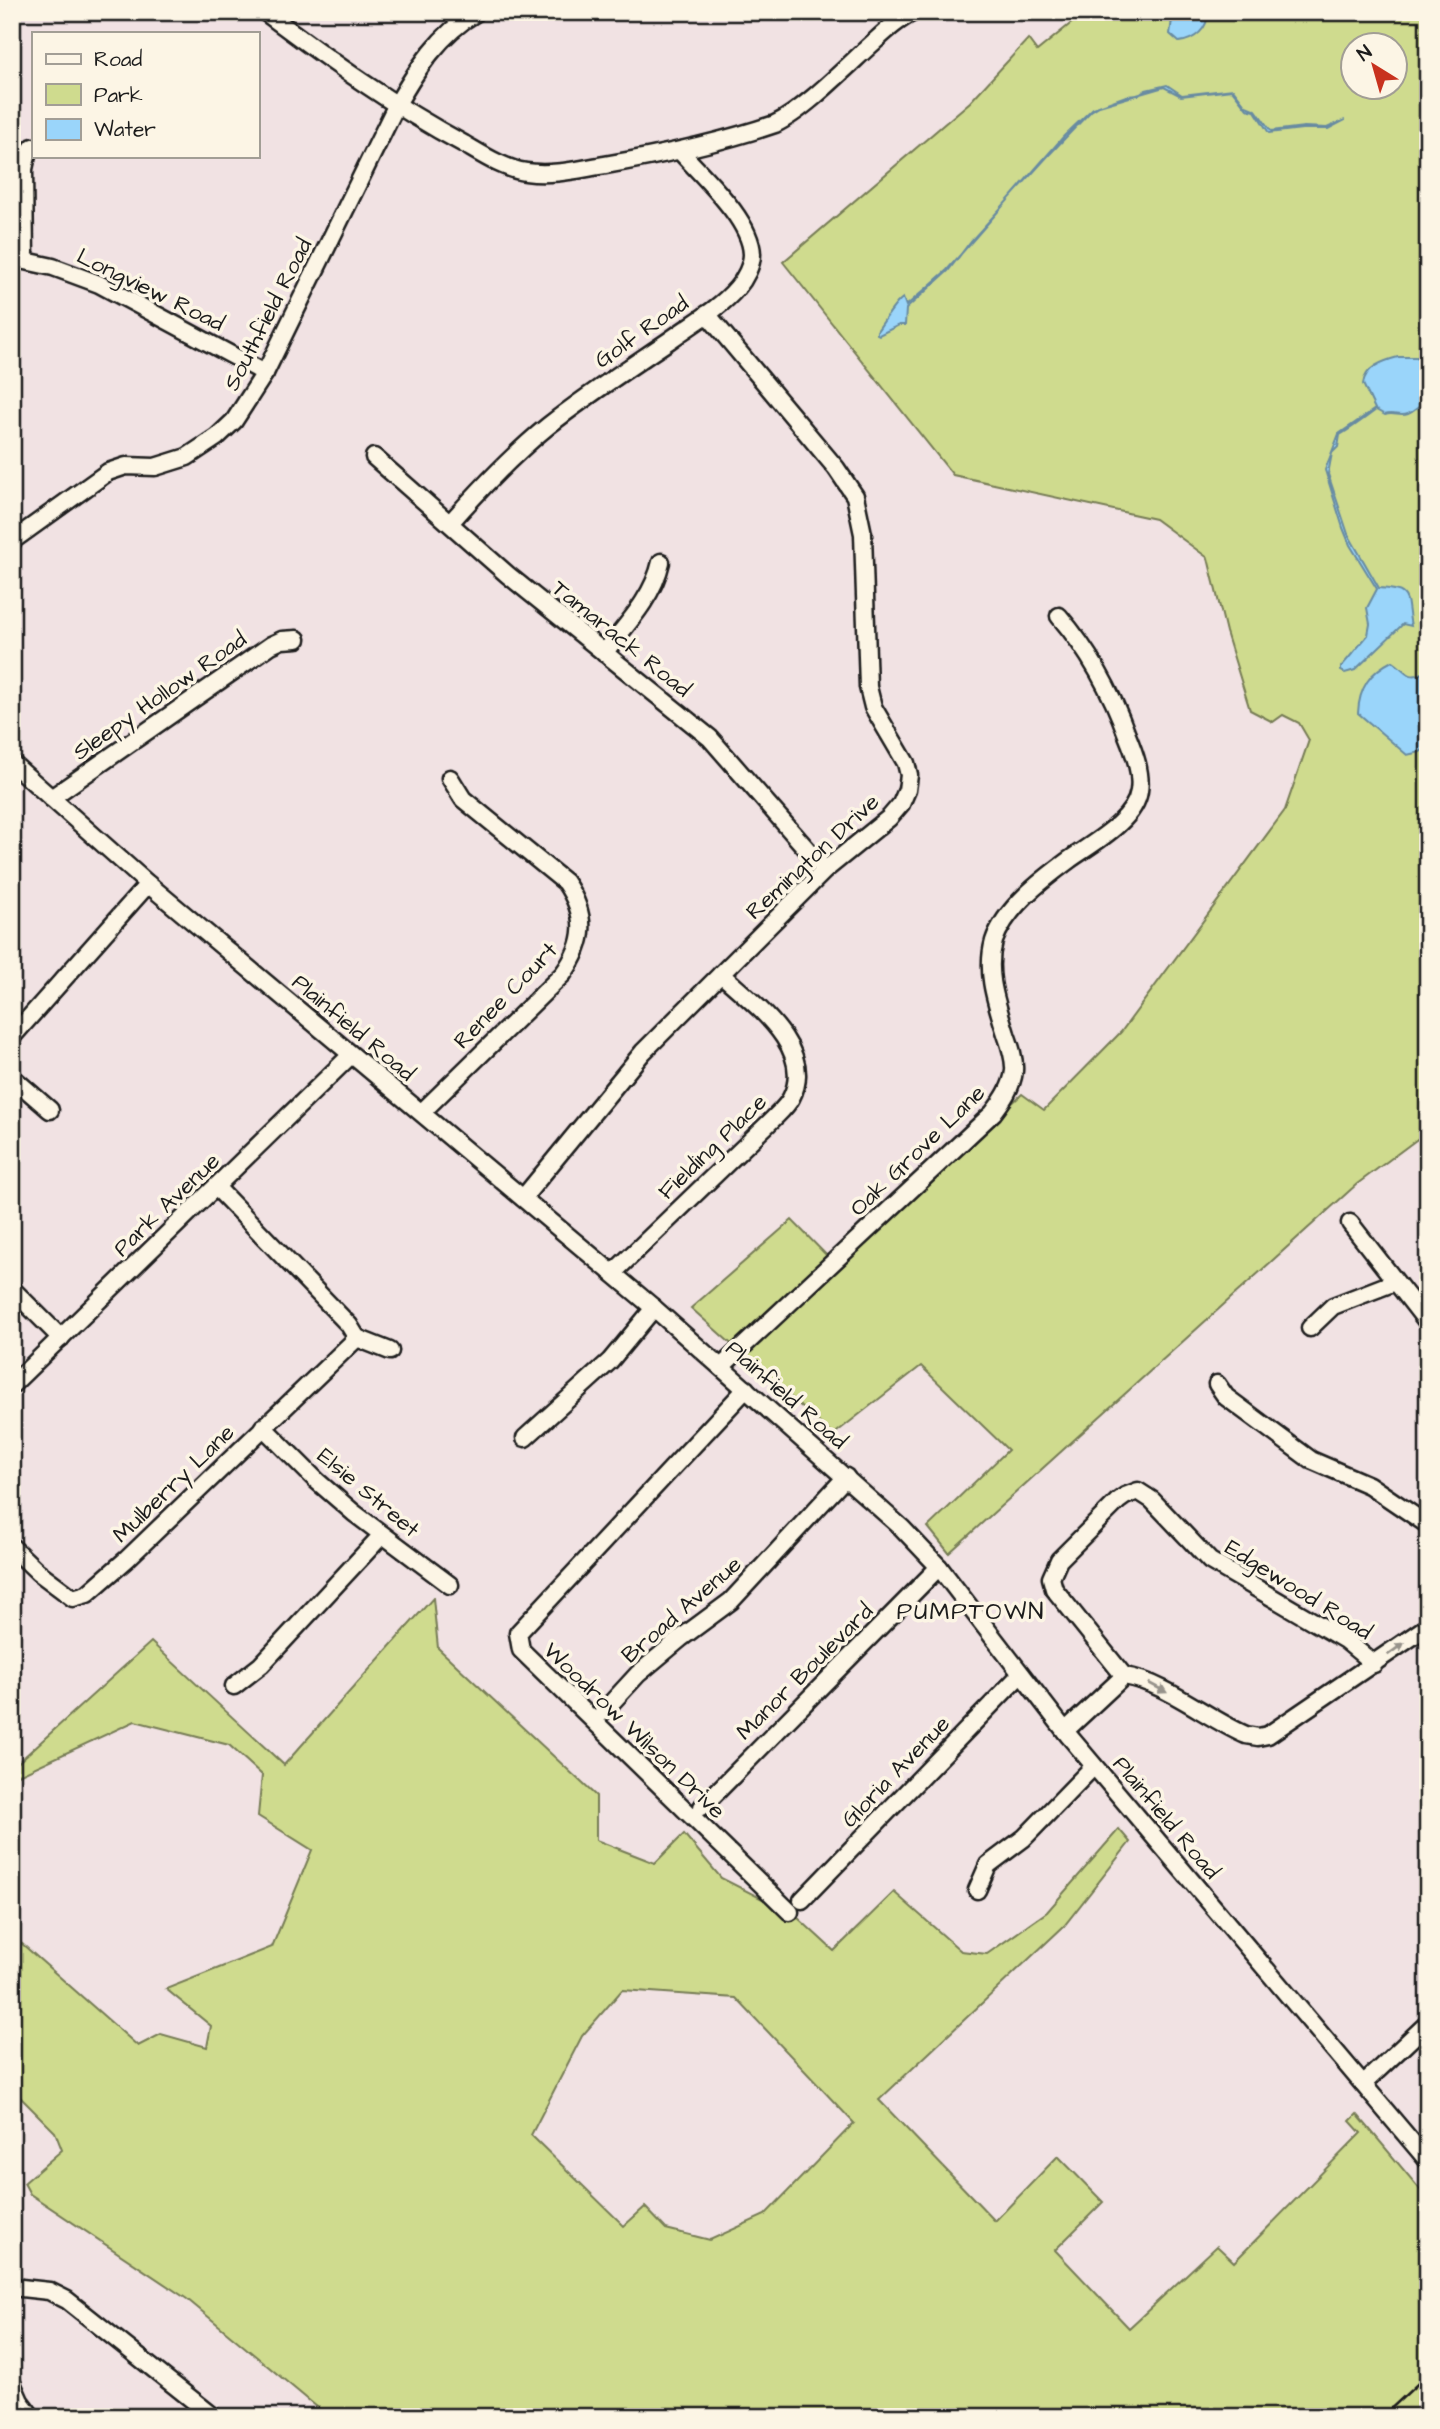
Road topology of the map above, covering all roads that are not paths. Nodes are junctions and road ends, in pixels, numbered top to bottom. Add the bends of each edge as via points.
1 (265, 12) edge
2 (477, 12) edge
3 (914, 12) edge
4 (396, 106) junction
5 (32, 148) edge
6 (680, 152) junction
7 (19, 260) edge
8 (707, 314) junction
9 (265, 373) junction
10 (374, 457) dead end
11 (450, 523) junction
12 (12, 541) edge
13 (661, 562) dead end
14 (1059, 616) dead end
15 (297, 639) dead end
16 (604, 653) junction
17 (12, 763) edge
18 (450, 778) dead end
19 (51, 798) junction
20 (825, 870) junction
21 (148, 884) junction
22 (721, 974) junction
23 (12, 1037) edge
24 (351, 1055) junction
25 (12, 1077) edge
26 (50, 1110) dead end
27 (422, 1112) junction
28 (216, 1187) junction
29 (523, 1198) junction
30 (1350, 1223) dead end
31 (613, 1273) junction
32 (1395, 1282) junction
33 (12, 1289) edge
34 (654, 1308) junction
35 (1428, 1324) edge
36 (1310, 1328) dead end
37 (61, 1338) junction
38 (357, 1338) junction
39 (390, 1351) dead end
40 (721, 1367) junction
41 (1217, 1384) dead end
42 (12, 1385) edge
43 (746, 1389) junction
44 (263, 1427) junction
45 (525, 1438) dead end
46 (846, 1477) junction
47 (1428, 1525) edge
48 (382, 1535) junction
49 (12, 1547) edge
50 (939, 1567) junction
51 (450, 1586) dead end
52 (1428, 1626) edge
53 (1374, 1664) junction
54 (1021, 1674) junction
55 (1124, 1676) junction
56 (234, 1686) dead end
57 (603, 1712) dead end
58 (1065, 1731) junction
59 (1094, 1766) junction
60 (702, 1807) dead end
61 (977, 1890) dead end
62 (802, 1900) dead end
63 (790, 1912) dead end
64 (1428, 2022) edge
65 (1363, 2084) junction
66 (1428, 2161) edge
67 (12, 2287) edge
68 (12, 2383) edge
69 (17, 2407) edge
70 (32, 2417) edge
71 (214, 2417) edge

1 - 4 street
2 - 4 street, Southfield Road via 441,41 417,69
3 - 6 street via 785,119
4 - 6 street via 498,163 523,172 549,174
4 - 9 street, Southfield Road
5 - 7 street via 24,169
6 - 8 street, Golf Road via 742,223 750,241 748,272
7 - 9 street, Longview Road via 99,284
8 - 11 street, Golf Road via 548,426 485,483
8 - 20 street, Remington Drive via 847,481 860,514 868,687 873,707 909,775 901,804
9 - 12 street, Southfield Road via 234,421 187,457 155,467 126,466 108,472
10 - 11 street, Tamarack Road
11 - 16 street, Tamarack Road
13 - 16 street via 649,595
14 - 40 street, Oak Grove Lane via 1075,634 1121,716 1137,765 1139,794 1124,819 1026,896 995,939 992,984 1014,1069 1006,1096
15 - 19 street, Sleepy Hollow Road via 271,645
16 - 20 street, Tamarack Road via 710,738
17 - 19 street, Plainfield Road
18 - 27 street, Renee Court via 463,799 565,882 579,911 582,937 563,974
19 - 21 street, Plainfield Road
20 - 22 street, Remington Drive
21 - 23 street
21 - 24 street, Plainfield Road
22 - 29 street, Remington Drive via 643,1052
22 - 31 street, Fielding Place via 789,1042 797,1073 792,1097
24 - 27 street, Plainfield Road
24 - 28 street, Park Avenue
25 - 26 street
27 - 29 street, Plainfield Road
28 - 37 street, Park Avenue
28 - 38 street
29 - 31 street, Plainfield Road
30 - 32 street
31 - 34 street, Plainfield Road
32 - 35 street
32 - 36 street via 1333,1306
33 - 37 street
34 - 40 street, Plainfield Road
34 - 45 street via 610,1361
37 - 42 street, Park Avenue
38 - 39 street
38 - 44 street, Mulberry Lane
40 - 43 street, Plainfield Road
41 - 47 street via 1226,1397 1311,1460 1369,1485
43 - 46 street, Plainfield Road
43 - 63 street, Woodrow Wilson Drive via 518,1633 521,1650
44 - 48 street, Elsie Street via 317,1481
44 - 49 street, Mulberry Lane via 87,1594 73,1598
46 - 50 street, Plainfield Road
46 - 57 street, Broad Avenue via 731,1601 638,1674
48 - 51 street, Elsie Street
48 - 56 street via 261,1665
50 - 54 street, Plainfield Road
50 - 60 street, Manor Boulevard
53 -> 52 street
55 -> 53 street via 1153,1685 1234,1730 1258,1737 1280,1729
53 - 55 street, Edgewood Road via 1339,1636 1210,1561 1138,1491 1118,1501 1059,1560 1051,1578 1054,1589
54 - 58 street, Plainfield Road
54 - 62 street, Gloria Avenue
55 - 58 street
58 - 59 street, Plainfield Road
59 - 61 street via 1024,1839 988,1865
59 - 65 street, Plainfield Road
64 - 65 street
65 - 66 street, Plainfield Road
67 - 71 street via 49,2291 67,2300
68 - 69 street
69 - 70 street

